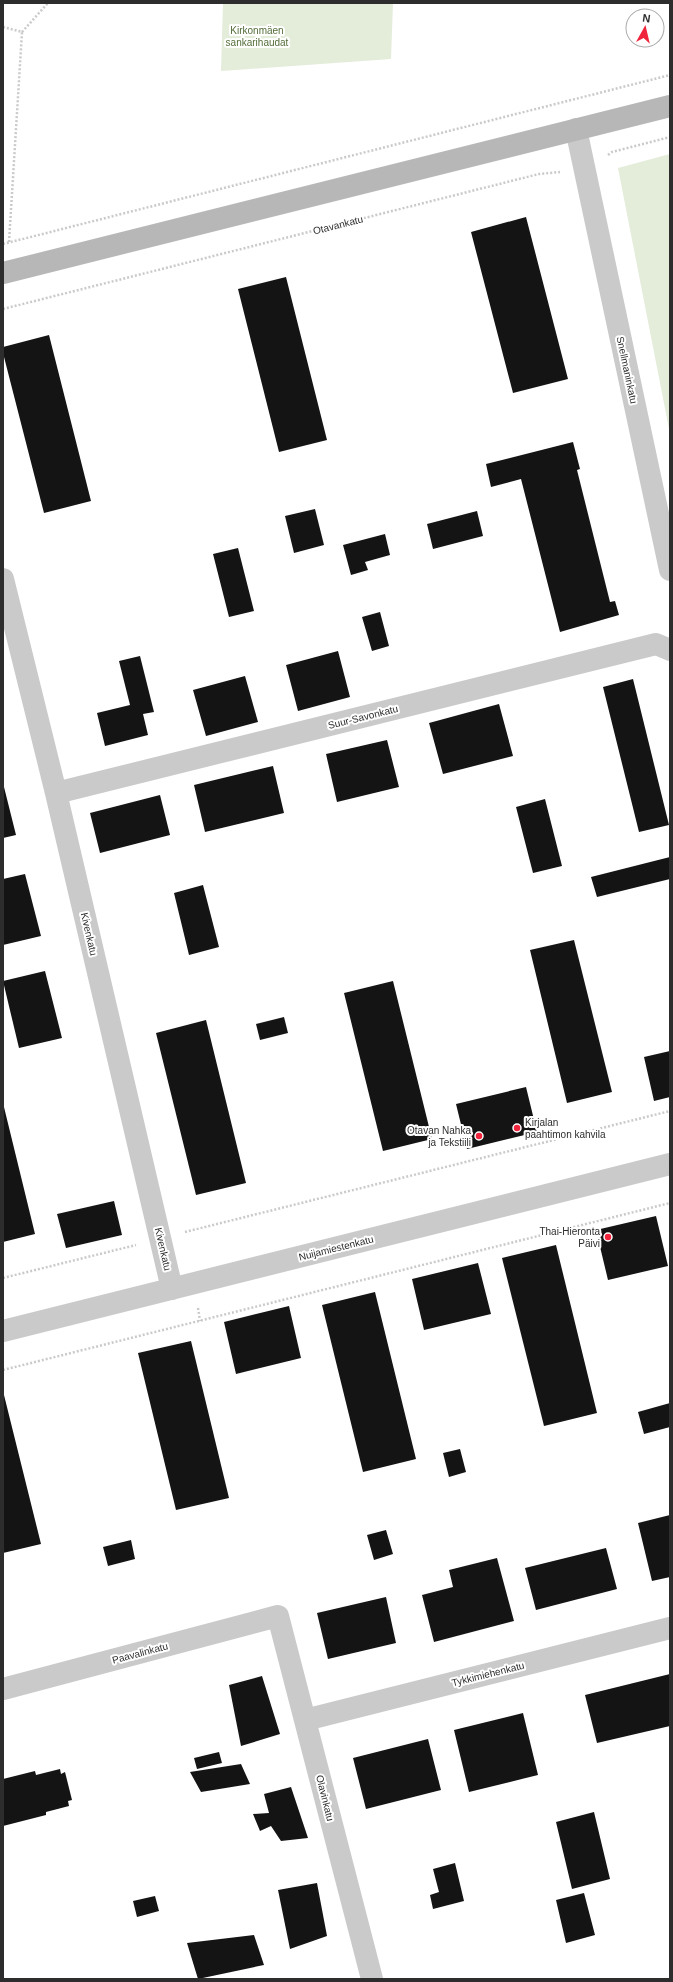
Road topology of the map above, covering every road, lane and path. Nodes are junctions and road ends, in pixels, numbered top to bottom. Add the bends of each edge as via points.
1 (48, 3) edge
2 (3, 27) edge
3 (22, 32) junction
4 (670, 75) edge
5 (670, 106) edge
6 (576, 129) junction
7 (670, 137) edge
8 (584, 171) junction
9 (9, 242) junction
10 (3, 244) edge
11 (3, 273) edge
12 (3, 309) edge
13 (670, 570) edge
14 (3, 579) edge
15 (670, 650) edge
16 (56, 793) junction
17 (670, 1111) edge
18 (670, 1164) edge
19 (670, 1203) edge
20 (160, 1239) junction
21 (3, 1278) edge
22 (172, 1289) junction
23 (3, 1331) edge
24 (3, 1370) edge
25 (278, 1616) joint
26 (670, 1628) edge
27 (3, 1689) edge
28 (305, 1720) junction
29 (372, 1979) edge

1 - 3 path
2 - 3 path
3 - 9 path
4 - 9 path
5 - 6 main road
6 - 8 street, Snellmaninkatu
6 - 11 main road
7 - 8 path via 612,152
8 - 12 path, Otavankatu via 539,174
8 - 13 street, Snellmaninkatu
9 - 10 path
14 - 16 street, Kivenkatu
15 - 16 street, Suur-Savonkatu via 656,644
16 - 20 street, Kivenkatu
17 - 20 path
18 - 22 street, Nuijamiestenkatu
19 - 24 path
20 - 21 path
20 - 22 street, Kivenkatu
22 - 23 street, Nuijamiestenkatu
25 - 27 street, Paavalinkatu
25 - 28 street, Olavinkatu
26 - 28 street, Tykkimiehenkatu
28 - 29 street, Olavinkatu

